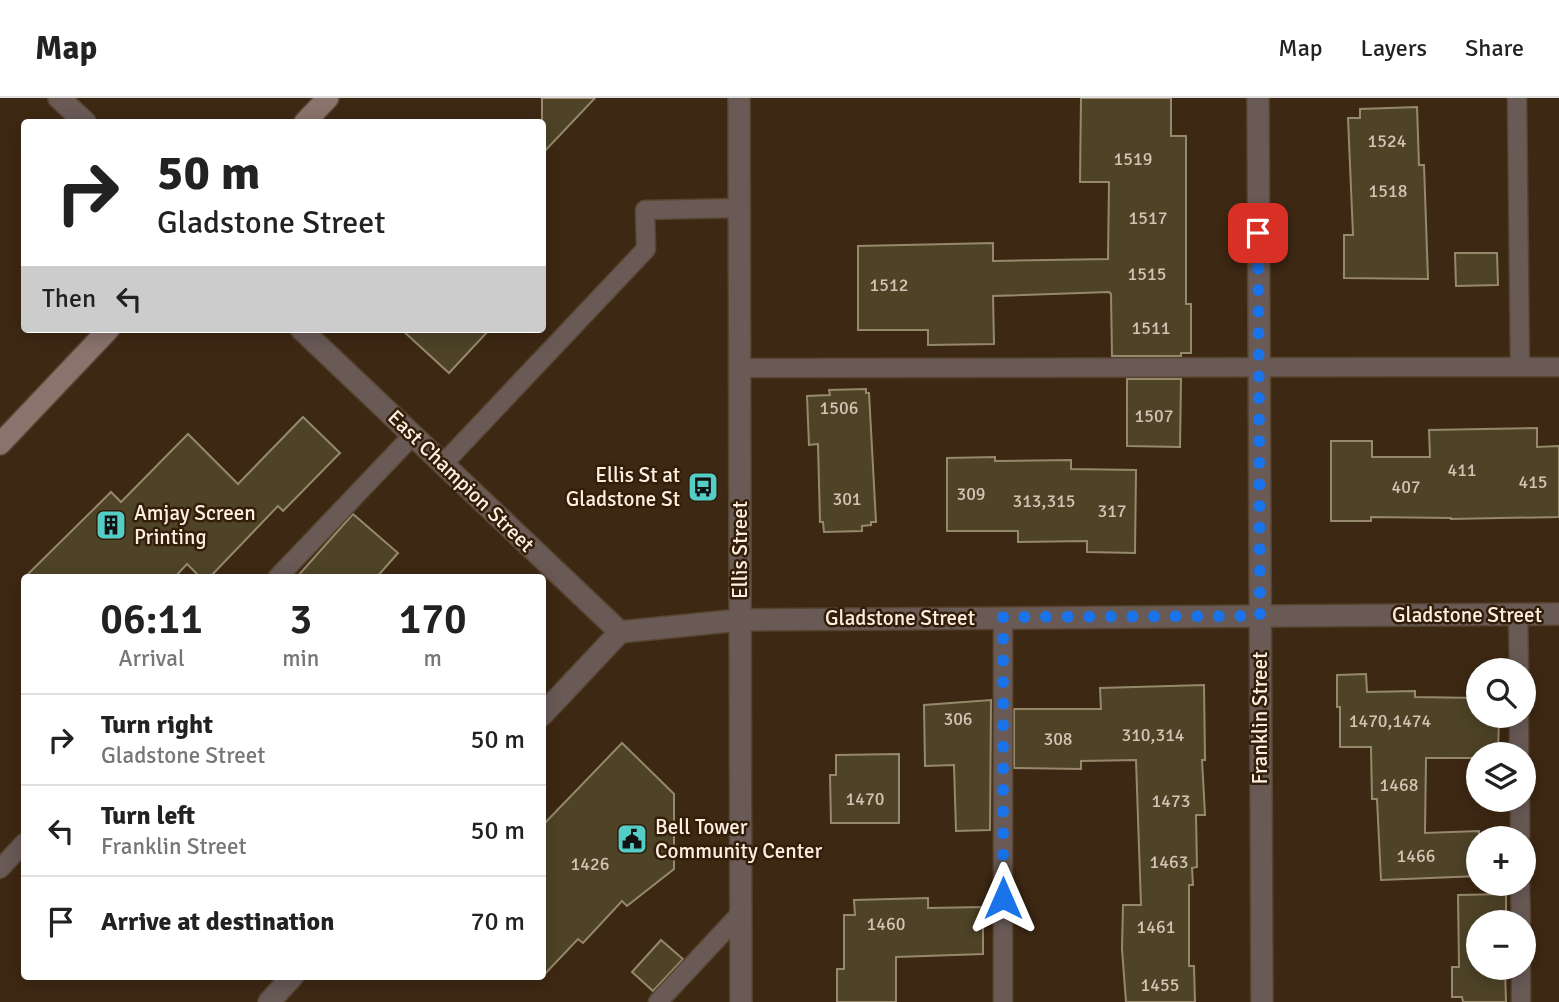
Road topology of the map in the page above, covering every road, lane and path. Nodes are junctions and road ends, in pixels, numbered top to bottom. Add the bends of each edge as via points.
1 (59, 98) edge
2 (328, 98) edge
3 (738, 98) edge
4 (1258, 98) edge
5 (1517, 98) edge
6 (82, 119) edge
7 (308, 119) edge
8 (739, 208) junction
9 (106, 333) edge
10 (306, 333) edge
11 (1520, 367) junction
12 (1559, 367) edge
13 (739, 368) junction
14 (1259, 368) junction
15 (412, 435) junction
16 (0, 444) edge
17 (443, 464) junction
18 (281, 574) edge
19 (1518, 614) junction
20 (1559, 614) edge
21 (1260, 616) junction
22 (1003, 617) junction
23 (740, 620) junction
24 (620, 632) junction
25 (1518, 658) edge
26 (546, 711) edge
27 (21, 846) edge
28 (0, 869) edge
29 (741, 913) junction
30 (289, 980) edge
31 (1521, 980) edge
32 (269, 1002) edge
33 (659, 1002) edge
34 (741, 1002) edge
35 (1003, 1002) edge
36 (1262, 1002) edge
37 (1521, 1002) edge

1 - 6 street
2 - 7 main road
3 - 8 street, Ellis Street
4 - 14 street, Franklin Street
5 - 11 lane
8 - 13 street, Ellis Street
8 - 17 lane via 645,210 646,248
9 - 16 main road
10 - 15 street, East Champion Street
11 - 12 lane
11 - 14 lane
13 - 14 lane
13 - 23 street, Ellis Street
14 - 21 street, Franklin Street
15 - 17 street, East Champion Street
15 - 18 lane
17 - 24 street, East Champion Street
19 - 20 street, Gladstone Street
19 - 21 street, Gladstone Street
19 - 25 lane
21 - 22 street, Gladstone Street
21 - 36 street, Franklin Street
22 - 23 street, Gladstone Street
22 - 35 lane
23 - 24 street, Gladstone Street
23 - 29 street, Ellis Street
24 - 26 street
27 - 28 lane
29 - 33 lane
29 - 34 street, Ellis Street
30 - 32 street
31 - 37 lane

